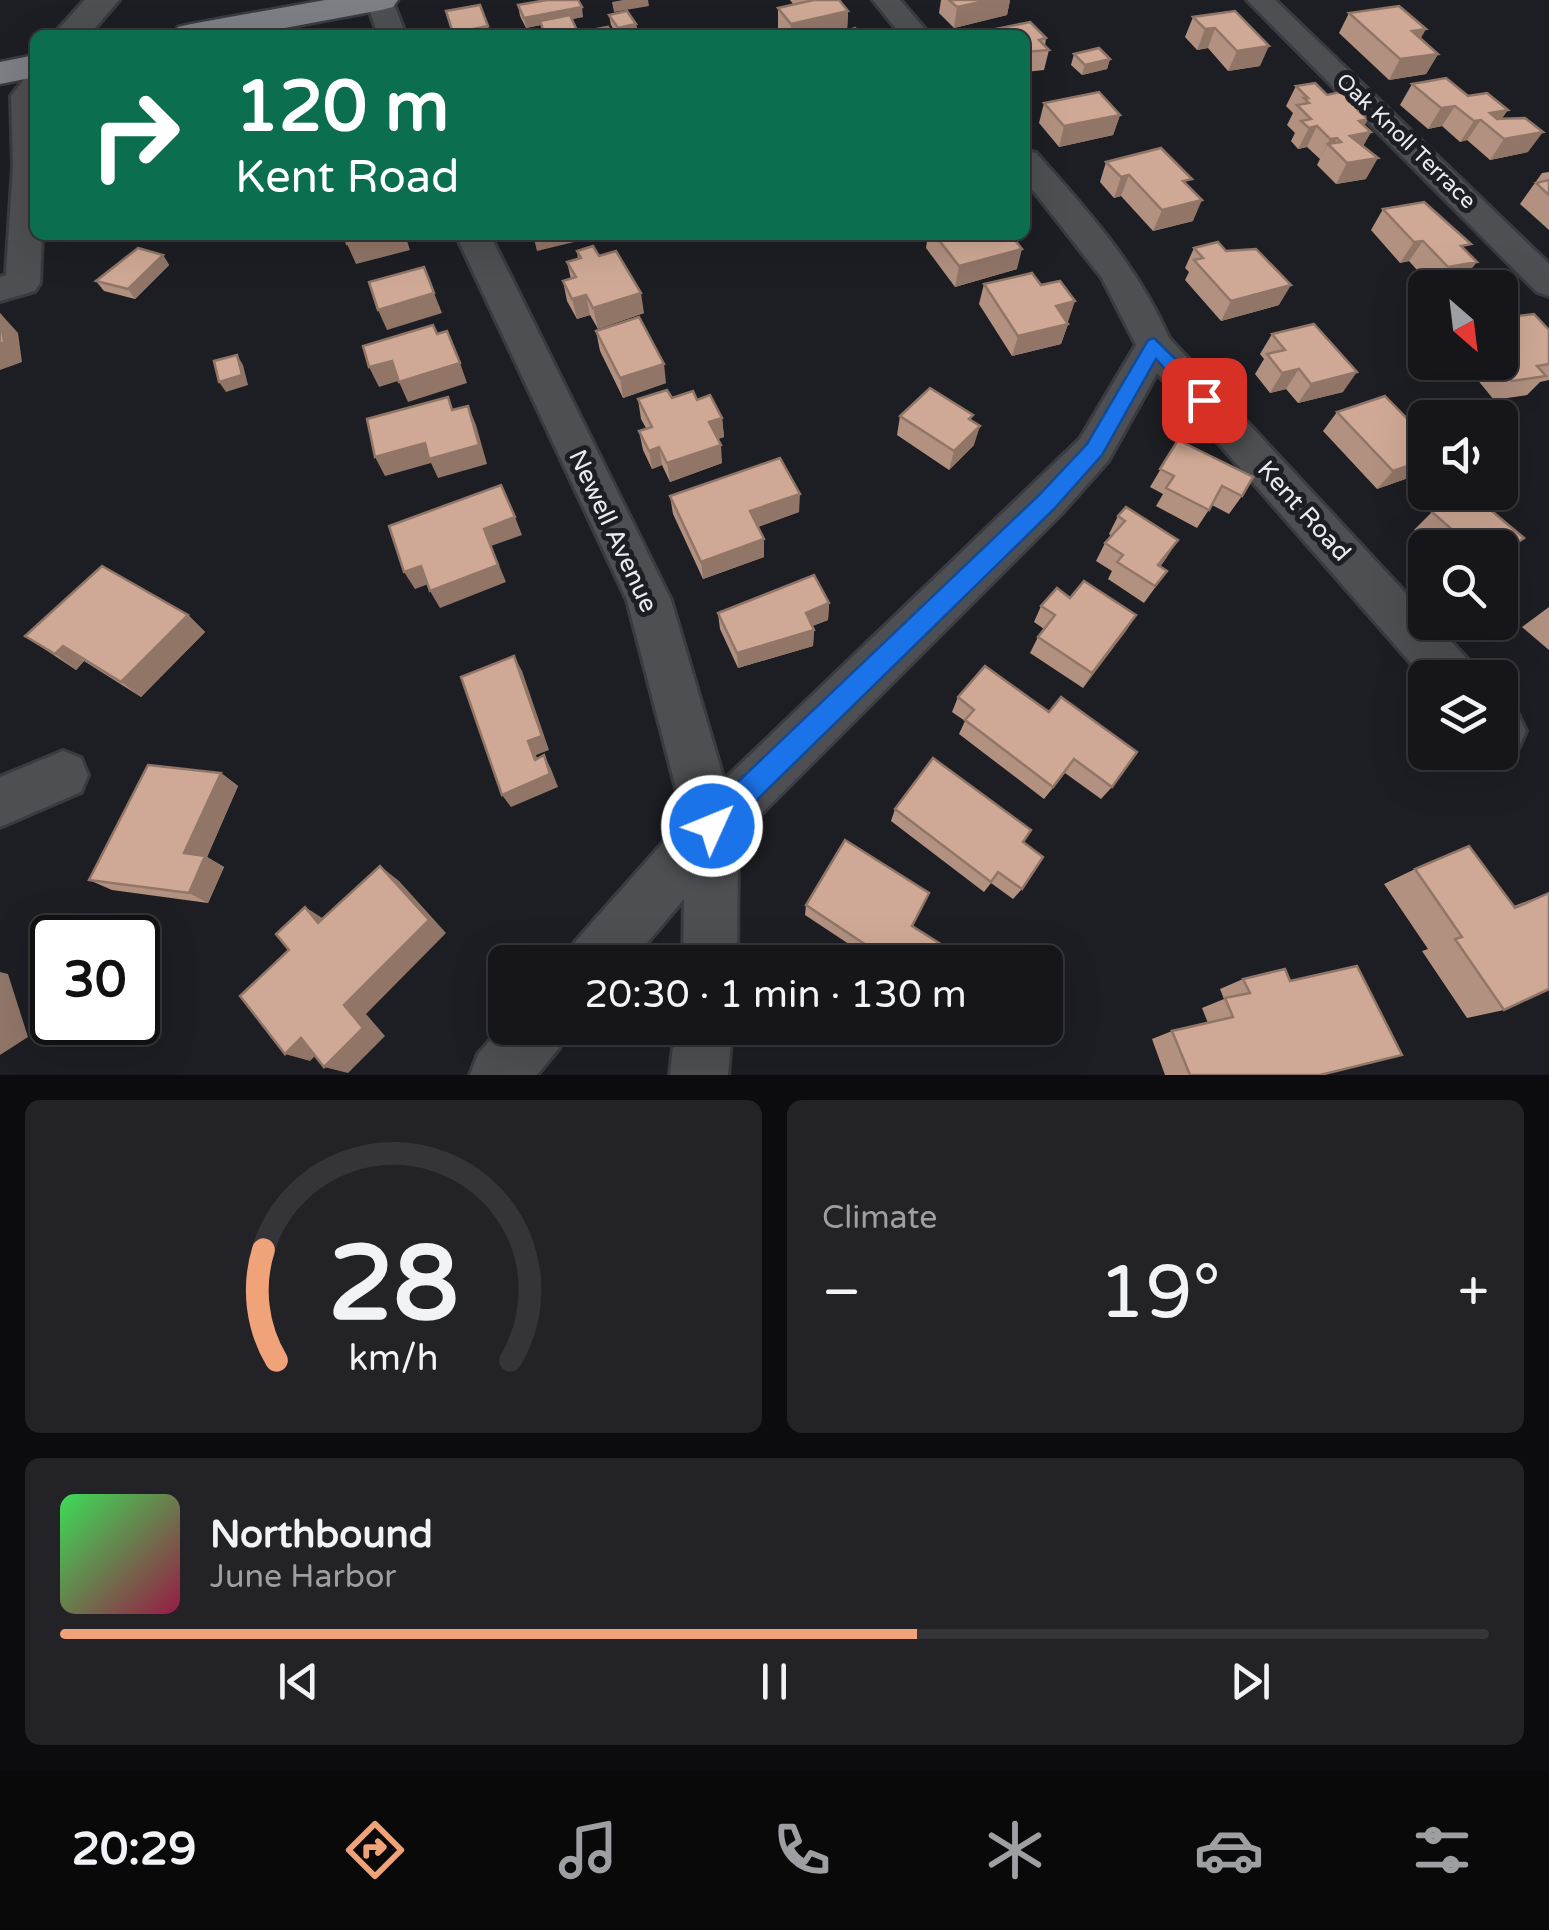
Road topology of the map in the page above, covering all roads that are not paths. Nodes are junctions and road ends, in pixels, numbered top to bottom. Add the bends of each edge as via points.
1 (103, 0) edge
2 (380, 0) edge
3 (886, 0) edge
4 (1260, 0) edge
5 (75, 30) edge
6 (219, 30) edge
7 (390, 30) edge
8 (912, 30) edge
9 (30, 67) edge
10 (0, 73) edge
11 (30, 91) edge
12 (1030, 166) edge
13 (475, 240) edge
14 (1549, 284) edge
15 (0, 289) edge
16 (1154, 345) junction
17 (1438, 660) edge
18 (62, 775) dead end
19 (0, 802) edge
20 (712, 826) junction
21 (610, 945) edge
22 (710, 945) edge
23 (525, 1045) edge
24 (702, 1045) edge
25 (499, 1075) edge
26 (699, 1075) edge

1 - 5 street
2 - 6 main road
2 - 7 street
3 - 8 street
4 - 14 street, Oak Knoll Terrace
9 - 10 main road
11 - 15 street via 24,283
12 - 16 street, Kent Road via 1139,305
13 - 20 street, Newell Avenue via 649,600
16 - 17 street, Kent Road
16 - 20 street via 1094,450
18 - 19 street
20 - 21 street
20 - 22 street, Newell Avenue
23 - 25 street
24 - 26 street

